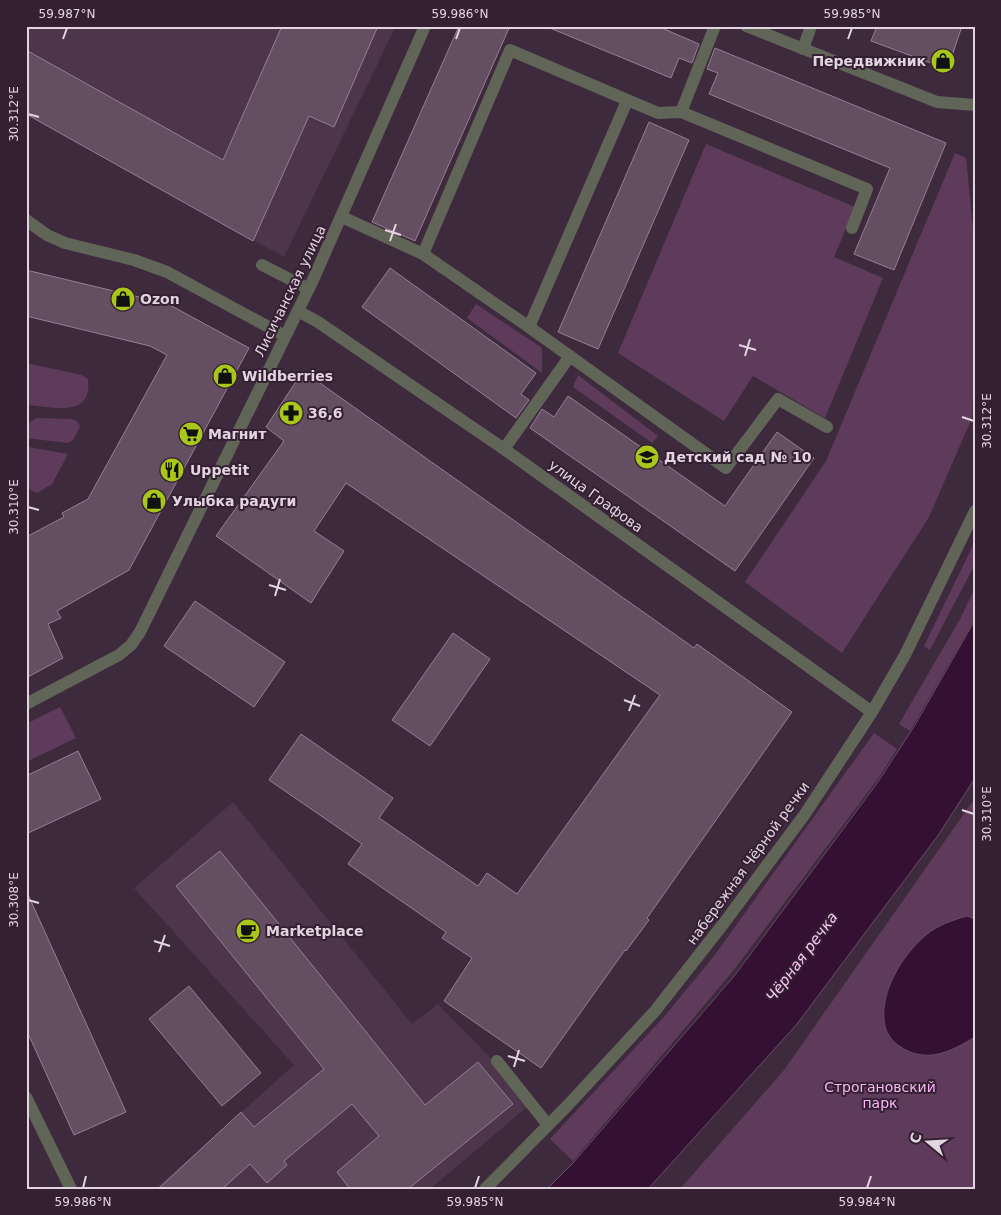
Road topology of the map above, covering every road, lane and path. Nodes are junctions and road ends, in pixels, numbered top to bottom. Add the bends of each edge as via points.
1 (425, 26) edge
2 (715, 26) edge
3 (746, 26) edge
4 (811, 26) edge
5 (803, 48) junction
6 (627, 101) junction
7 (975, 105) edge
8 (681, 112) junction
9 (342, 217) junction
10 (26, 220) edge
11 (852, 228) dead end
12 (423, 254) junction
13 (262, 265) dead end
14 (309, 289) junction
15 (298, 311) junction
16 (528, 327) junction
17 (285, 336) junction
18 (570, 356) junction
19 (827, 427) dead end
20 (504, 449) junction
21 (975, 511) edge
22 (26, 704) edge
23 (872, 712) junction
24 (497, 1061) dead end
25 (26, 1097) edge
26 (548, 1125) junction
27 (71, 1189) edge
28 (484, 1189) edge

1 - 9 street, Лисичанская улица
2 - 8 street
3 - 5 street
4 - 5 street
5 - 7 street via 937,102
6 - 8 street via 658,113
6 - 12 street via 510,50
6 - 16 street
8 - 11 street via 867,189
9 - 12 street
9 - 14 street, Лисичанская улица
10 - 17 street via 46,235 65,243 134,260 167,272
12 - 16 street
13 - 14 street
14 - 15 street, Лисичанская улица
15 - 17 street, Лисичанская улица
15 - 20 street, улица Графова
16 - 18 street
17 - 22 street, Лисичанская улица via 131,645
18 - 19 street via 726,468 778,399
18 - 20 street
20 - 23 street, улица Графова
21 - 23 street, набережная Чёрной речки via 905,656
23 - 26 street, набережная Чёрной речки via 805,814 724,923 655,1010
24 - 26 street
25 - 27 street
26 - 28 street, набережная Чёрной речки

